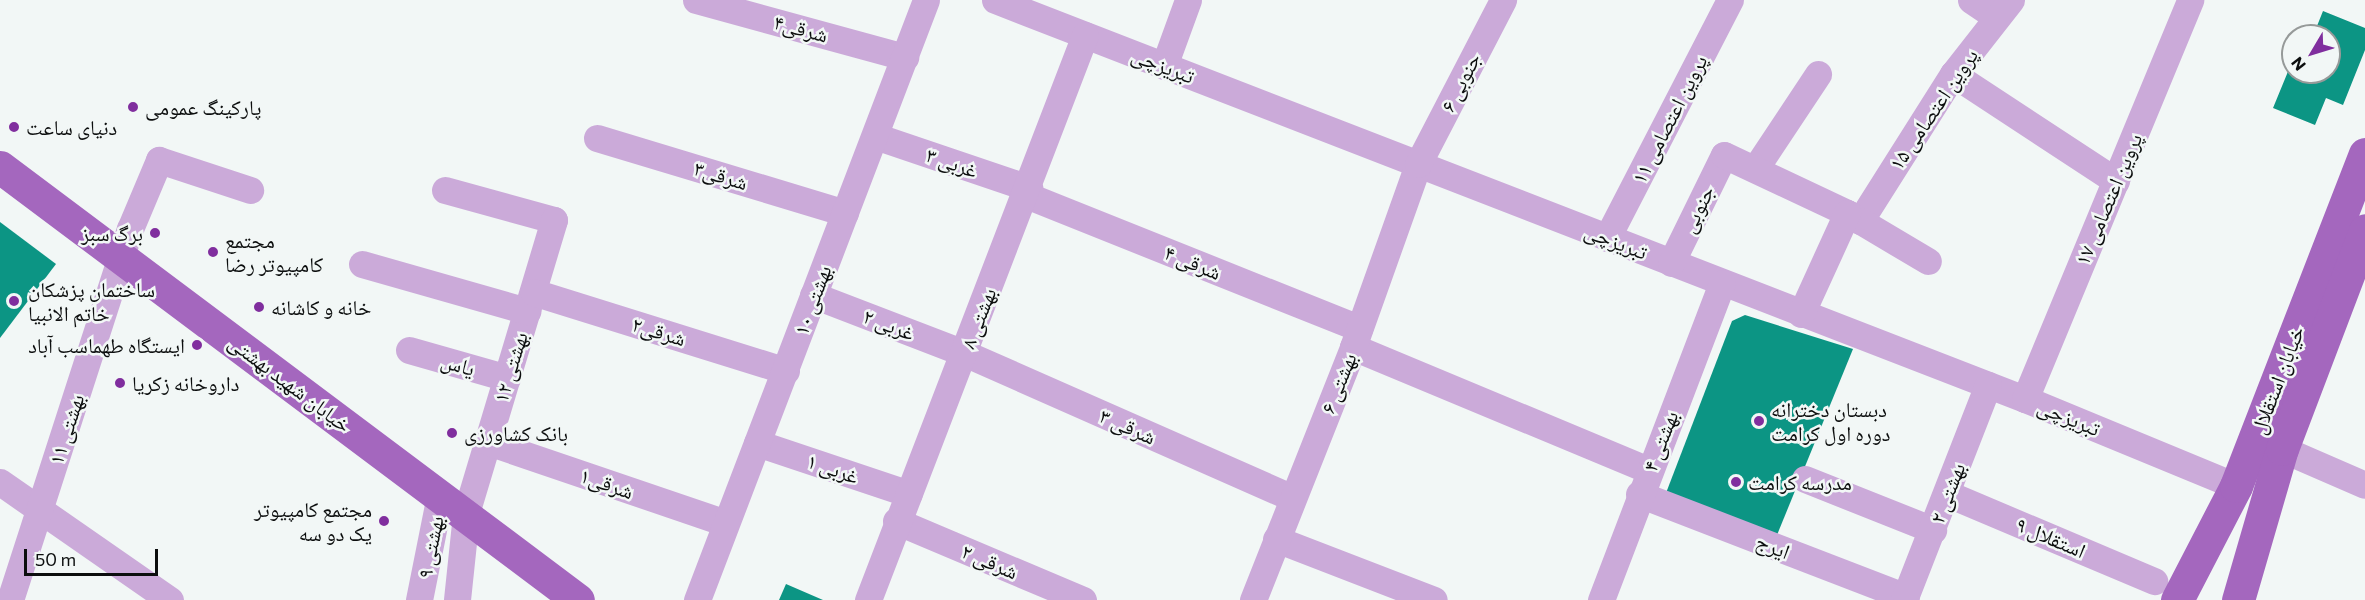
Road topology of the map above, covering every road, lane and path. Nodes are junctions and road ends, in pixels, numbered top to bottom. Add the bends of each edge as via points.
1 (696, 0) edge
2 (926, 0) edge
3 (995, 0) edge
4 (1188, 0) edge
5 (1503, 0) edge
6 (1730, 0) edge
7 (1971, 0) edge
8 (2190, 0) edge
9 (2004, 9) edge
10 (1085, 35) junction
11 (906, 57) junction
12 (1164, 66) junction
13 (1818, 74) dead end
14 (1953, 74) junction
15 (875, 136) junction
16 (597, 138) dead end
17 (2365, 154) edge
18 (1418, 164) junction
19 (0, 167) edge
20 (1755, 169) junction
21 (2116, 181) junction
22 (250, 190) dead end
23 (446, 190) dead end
24 (1028, 192) junction
25 (845, 213) junction
26 (1853, 217) junction
27 (1607, 238) junction
28 (2363, 240) edge
29 (122, 258) junction
30 (1928, 261) dead end
31 (1671, 263) junction
32 (362, 264) dead end
33 (1722, 283) junction
34 (813, 295) junction
35 (530, 301) junction
36 (1801, 314) junction
37 (1356, 338) junction
38 (409, 350) dead end
39 (964, 353) junction
40 (786, 371) junction
41 (507, 378) junction
42 (1988, 385) junction
43 (2025, 399) junction
44 (488, 442) junction
45 (757, 443) junction
46 (2282, 449) junction
47 (1805, 479) dead end
48 (0, 482) edge
49 (1644, 482) junction
50 (2365, 485) edge
51 (2236, 486) junction
52 (909, 494) junction
53 (1948, 494) junction
54 (440, 495) junction
55 (1292, 498) junction
56 (39, 511) junction
57 (466, 514) junction
58 (896, 521) junction
59 (726, 523) junction
60 (1933, 530) junction
61 (1276, 539) junction
62 (2165, 591) edge
63 (1905, 598) edge
64 (10, 600) edge
65 (170, 600) edge
66 (419, 600) edge
67 (457, 600) edge
68 (578, 600) edge
69 (697, 600) edge
70 (868, 600) edge
71 (1083, 600) edge
72 (1253, 600) edge
73 (1434, 600) edge
74 (1601, 600) edge
75 (2193, 600) edge
76 (2222, 600) edge
77 (2238, 600) edge

1 - 11 street, شرقی۴
2 - 11 street, بهشتی ۱۰
3 - 10 street, تبریزچی
4 - 12 street
5 - 18 street, جنوبی ۶
6 - 27 street, پروین اعتصامی ۱۱
7 - 9 street
8 - 21 street, پروین اعتصامی ۱۷
9 - 14 street, پروین اعتصامی ۱۵
10 - 12 street, تبریزچی
10 - 24 street, بهشتی ۸
11 - 15 street, بهشتی ۱۰
12 - 18 street, تبریزچی
13 - 20 street
14 - 21 street
14 - 26 street, پروین اعتصامی ۱۵
15 - 24 street, غربی ۳
15 - 25 street, بهشتی ۱۰
16 - 25 street, شرقی۳
17 - 51 main road, خیابان استقلال
18 - 27 street, تبریزچی
18 - 37 street, بهشتی ۶
19 - 29 main road, خیابان شهید بهشتی
20 - 26 street
20 - 31 street, جنوبی via 1724,155
21 - 43 street, پروین اعتصامی ۱۷
22 - 29 street, بهشتی ۱۱ via 159,160
23 - 35 street, بهشتی ۱۲ via 554,220
24 - 37 street, شرقی ۴
24 - 39 street, بهشتی ۸
25 - 34 street, بهشتی ۱۰
26 - 30 street
26 - 36 street
27 - 31 street, تبریزچی
28 - 46 main road, خیابان استقلال
29 - 54 main road, خیابان شهید بهشتی
29 - 56 street, بهشتی ۱۱
31 - 33 street, تبریزچی
32 - 35 street
33 - 36 street, تبریزچی
33 - 49 street, بهشتی ۴
34 - 39 street, غربی ۲
34 - 40 street, بهشتی ۱۰
35 - 40 street, شرقی۲
35 - 41 street, بهشتی ۱۲
36 - 42 street, تبریزچی
37 - 49 street, شرقی ۴
37 - 55 street, بهشتی ۶
38 - 41 street, یاس
39 - 52 street, بهشتی ۸
39 - 55 street, شرقی ۳
40 - 45 street, بهشتی ۱۰
41 - 44 street, بهشتی ۱۲
42 - 43 street, تبریزچی
42 - 53 street, بهشتی ۲
43 - 51 street, تبریزچی
44 - 57 street, بهشتی ۱۲
44 - 59 street, شرقی۱
45 - 52 street, غربی ۱
45 - 59 street, بهشتی ۱۰
46 - 50 street
46 - 76 main road
46 - 77 main road, خیابان استقلال
47 - 60 street
48 - 56 street
49 - 63 street, ایرج
49 - 74 street, بهشتی ۴
51 - 62 main road, خیابان استقلال
51 - 75 main road
52 - 58 street, بهشتی ۸
53 - 60 street, بهشتی ۲
53 - 62 street, استقلال ۹
54 - 57 main road, خیابان شهید بهشتی
54 - 66 street, بهشتی ۹
55 - 61 street, بهشتی ۶
56 - 64 street, بهشتی ۱۱
56 - 65 street
57 - 67 street, بهشتی ۱۲
57 - 68 main road, خیابان شهید بهشتی
58 - 70 street, بهشتی ۸
58 - 71 street, شرقی ۲
59 - 69 street, بهشتی ۱۰
60 - 63 street, بهشتی ۲
61 - 72 street, بهشتی ۶
61 - 73 street

